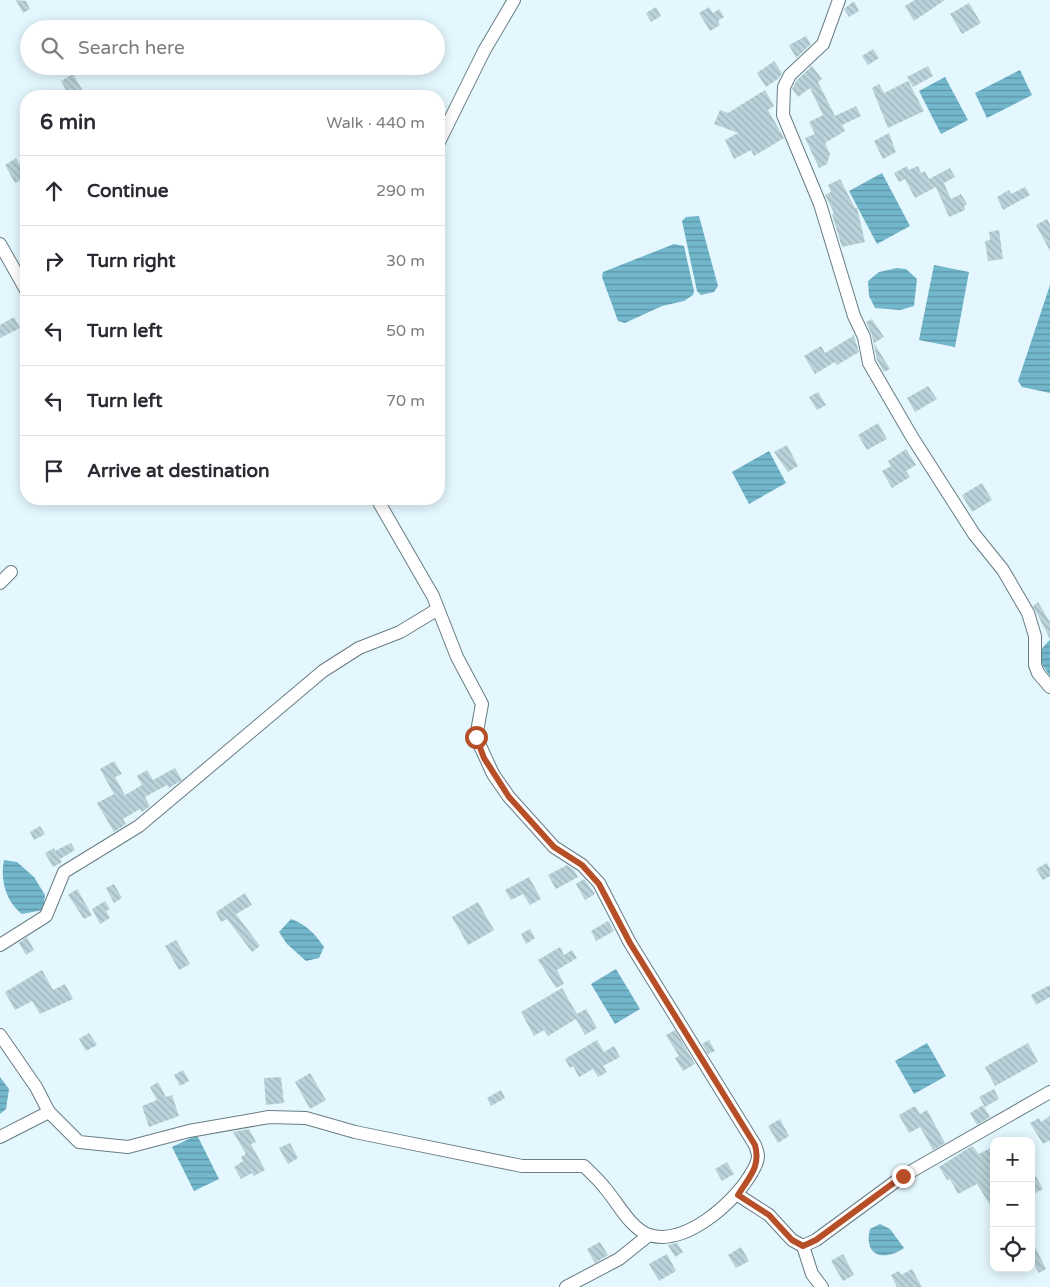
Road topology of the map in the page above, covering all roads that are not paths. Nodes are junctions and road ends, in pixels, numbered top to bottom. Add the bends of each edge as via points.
1 (514, 0) edge
2 (838, 0) edge
3 (445, 130) edge
4 (0, 244) edge
5 (20, 279) edge
6 (381, 505) edge
7 (11, 572) dead end
8 (0, 583) edge
9 (438, 609) junction
10 (1050, 687) edge
11 (0, 945) edge
12 (0, 1035) edge
13 (1050, 1092) edge
14 (49, 1112) junction
15 (0, 1137) edge
16 (738, 1195) junction
17 (649, 1235) junction
18 (803, 1246) junction
19 (566, 1287) edge
20 (822, 1287) edge

1 - 3 street via 484,51
2 - 10 street via 823,44 790,75 784,87 783,115 820,204 854,316 864,337 869,363 912,437 974,534 1003,570 1028,613 1035,636 1035,665
4 - 5 street
6 - 9 street via 413,558
7 - 8 street
9 - 11 street via 400,632 359,648 323,671 139,826 64,872 46,916
9 - 16 street via 457,657 482,704 476,737 493,774 554,847 582,865 599,884 630,943 755,1145 758,1157
12 - 14 street via 36,1086
13 - 18 street via 903,1176 816,1240
14 - 15 street
14 - 17 street via 79,1142 128,1147 189,1131 269,1117 306,1118 355,1132 522,1166 584,1166 637,1228
16 - 17 street via 694,1227 675,1235
16 - 18 street via 769,1215 792,1240
17 - 19 street via 619,1259
18 - 20 street via 812,1274

